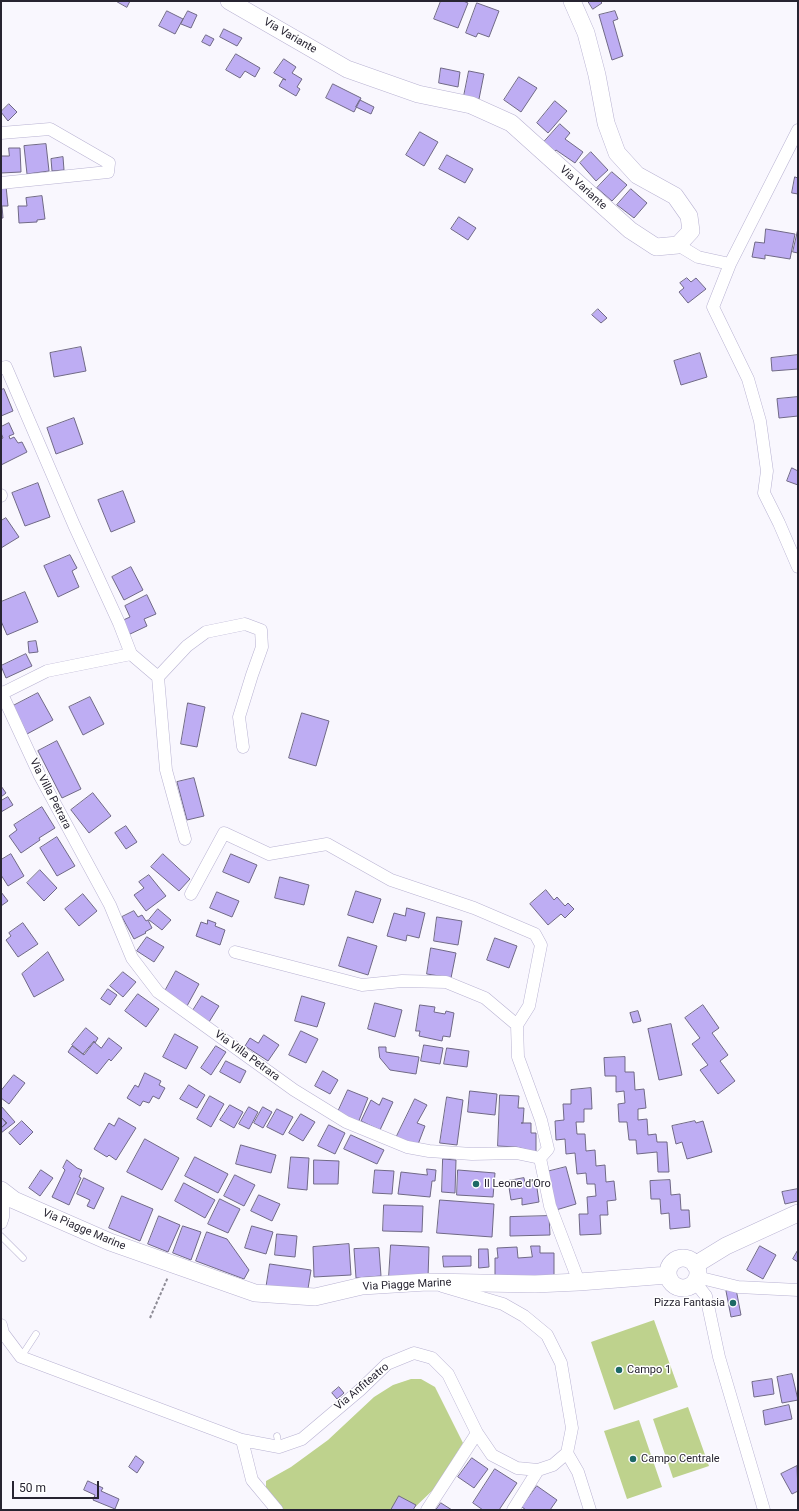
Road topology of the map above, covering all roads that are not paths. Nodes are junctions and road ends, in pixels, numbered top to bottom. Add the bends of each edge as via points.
1 (229, 1) edge
2 (572, 1) edge
3 (798, 130) edge
4 (1, 133) edge
5 (1, 184) edge
6 (678, 245) junction
7 (730, 264) junction
8 (1, 368) edge
9 (798, 567) edge
10 (131, 654) junction
11 (158, 677) junction
12 (1, 693) edge
13 (243, 747) dead end
14 (185, 839) dead end
15 (191, 894) dead end
16 (235, 952) dead end
17 (517, 1025) junction
18 (540, 1158) junction
19 (3, 1191) edge
20 (798, 1213) edge
21 (1, 1222) edge
22 (1, 1236) edge
23 (23, 1258) dead end
24 (696, 1274) junction
25 (668, 1275) junction
26 (427, 1282) junction
27 (579, 1282) junction
28 (798, 1290) edge
29 (1, 1324) edge
30 (36, 1334) dead end
31 (21, 1357) junction
32 (477, 1433) junction
33 (242, 1440) junction
34 (568, 1453) junction
35 (538, 1470) junction
36 (277, 1510) edge
37 (426, 1510) edge
38 (513, 1510) edge
39 (590, 1510) edge
40 (764, 1510) edge

1 - 6 street, Via Variante via 347,69 418,94 471,105 511,123 630,230 656,247
2 - 6 street via 586,33 606,123 617,153 637,175 675,196 689,216 691,231
3 - 7 street
4 - 5 street via 50,129 109,164 108,172
6 - 7 street via 698,257
7 - 9 street via 713,307 748,379 761,428 767,470 764,493 780,523
8 - 10 street via 6,367
10 - 11 street
10 - 12 street via 47,671
11 - 13 street via 187,646 206,632 245,624 261,630 262,647 239,717
11 - 14 street via 166,770
12 - 18 street, Via Villa Petrara via 40,776 110,905 132,958 158,992 294,1090 346,1122 407,1147 472,1154 516,1153
15 - 17 street via 224,833 269,854 328,844 391,880 474,908 535,934 541,945 529,1006
16 - 17 street via 362,985 402,981 446,982 485,998
17 - 18 street via 518,1057 541,1120 548,1149
18 - 27 street via 550,1206
19 - 21 street
19 - 26 street, Via Piagge Marine via 14,1200 110,1242 255,1293 315,1297 362,1286
20 - 24 street via 726,1246
22 - 23 lane
24 - 25 street via 691,1286 680,1288 671,1282
24 - 25 street via 691,1261 680,1259 671,1264
24 - 28 street via 738,1287
24 - 40 street via 706,1296 719,1357
25 - 27 street, Via Piagge Marine
26 - 27 street, Via Piagge Marine
26 - 34 street via 503,1304 524,1316 547,1335 561,1363 564,1378 572,1428
29 - 31 street via 3,1332
30 - 31 lane
31 - 33 street, Via Anfiteatro
32 - 33 street, Via Anfiteatro via 448,1374 432,1358 414,1354 387,1364 302,1439
32 - 35 street, Via Anfiteatro via 492,1455 517,1468
32 - 37 street
33 - 36 street via 252,1480
34 - 35 street via 553,1464
34 - 39 street via 578,1472
35 - 38 street

